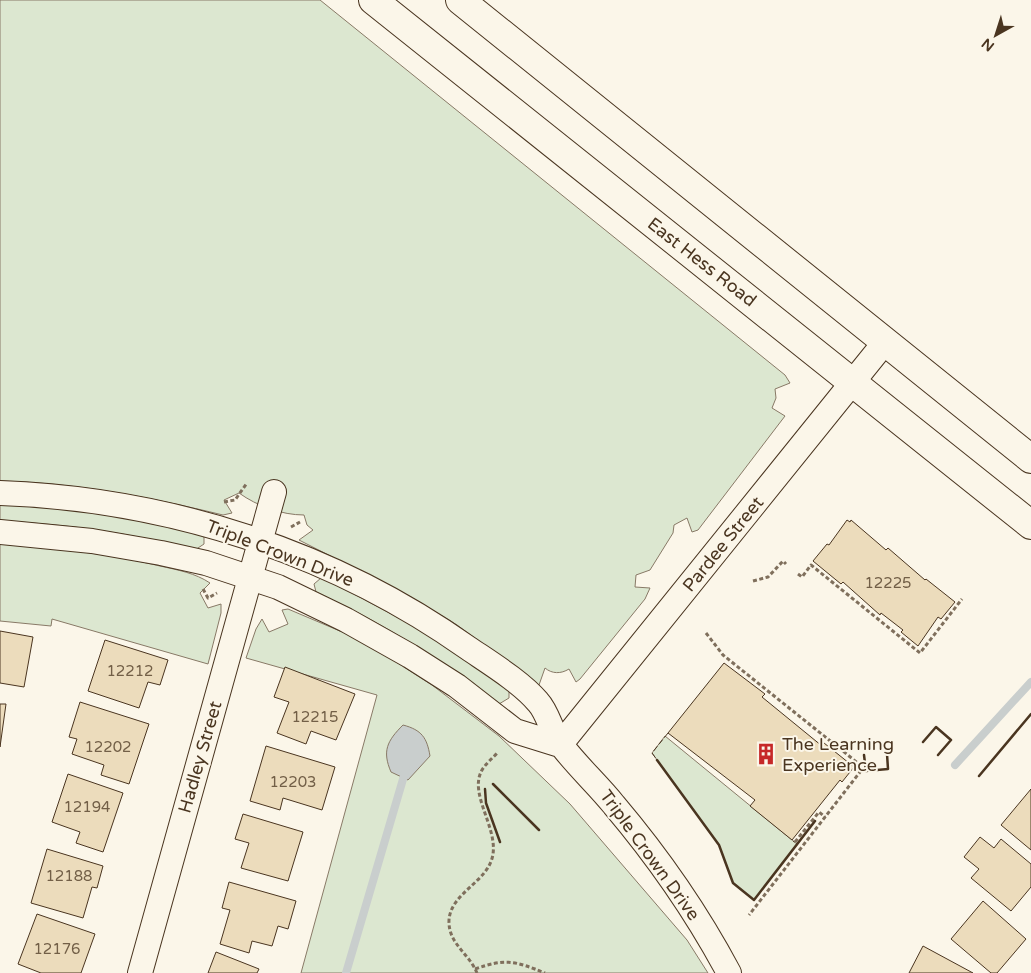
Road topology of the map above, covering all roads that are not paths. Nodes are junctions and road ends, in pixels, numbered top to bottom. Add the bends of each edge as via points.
1 (373, 0) edge
2 (460, 0) edge
3 (884, 342) junction
4 (853, 382) junction
5 (1031, 459) edge
6 (274, 492) dead end
7 (0, 494) edge
8 (1031, 525) edge
9 (0, 532) edge
10 (260, 541) junction
11 (250, 578) junction
12 (560, 745) junction
13 (140, 973) edge
14 (729, 973) edge

1 - 4 main road, East Hess Road
2 - 3 main road
3 - 4 street, Pardee Street
3 - 5 main road
4 - 8 main road, East Hess Road
4 - 12 street, Pardee Street
6 - 10 street, Hadley Street
7 - 10 street, Triple Crown Drive via 54,497 152,511
9 - 11 street, Triple Crown Drive via 129,547 206,563
10 - 11 street, Hadley Street
10 - 12 street, Triple Crown Drive via 356,580 454,638 539,702
11 - 12 street, Triple Crown Drive via 314,604 387,642 457,686 515,731
11 - 13 street, Hadley Street
12 - 14 street, Triple Crown Drive via 642,839 685,899

